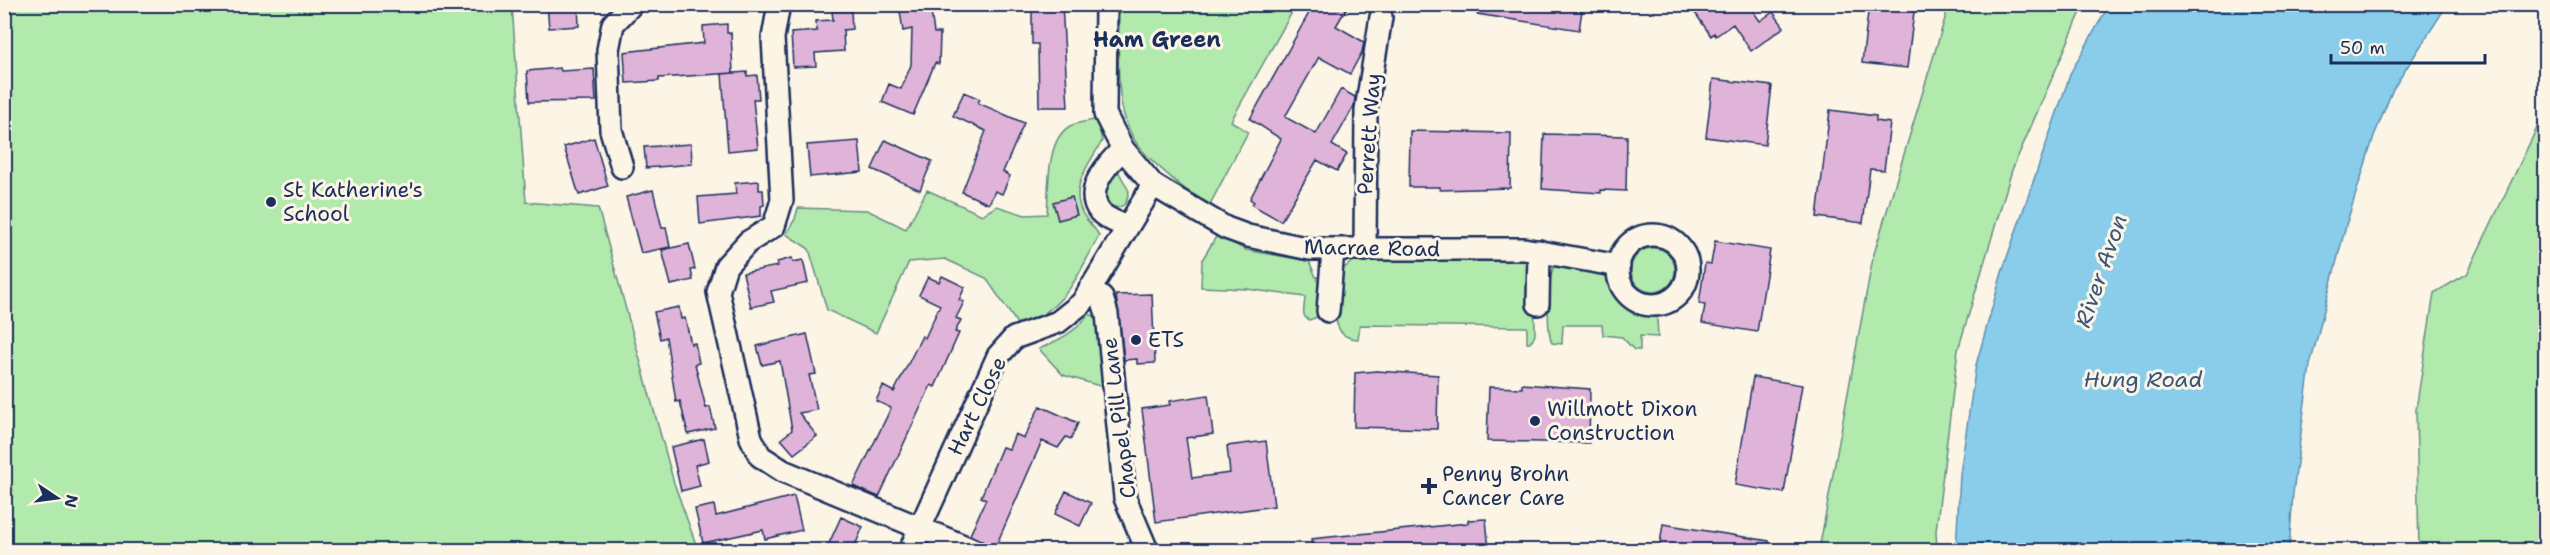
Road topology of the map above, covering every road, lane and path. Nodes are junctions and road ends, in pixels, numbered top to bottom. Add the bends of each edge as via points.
1 (632, 4) edge
2 (1106, 4) edge
3 (777, 5) edge
4 (1381, 17) dead end
5 (1124, 149) junction
6 (622, 167) dead end
7 (1153, 185) junction
8 (1125, 226) junction
9 (1333, 250) junction
10 (1365, 250) junction
11 (1539, 251) junction
12 (1619, 266) dead end
13 (1090, 288) junction
14 (1538, 304) dead end
15 (1328, 311) dead end
16 (920, 527) junction
17 (910, 550) edge
18 (973, 550) edge
19 (1147, 550) edge

1 - 6 street via 613,24 608,50 611,130
2 - 5 street, Macrae Road via 1105,114
3 - 16 street via 773,38 782,200 774,226 748,242 726,266 718,292 751,438 760,456 783,471
4 - 10 street, Perrett Way via 1366,110
5 - 7 street, Macrae Road
5 - 8 street via 1104,170 1096,204 1101,213
7 - 8 street, Hart Close
7 - 9 street, Macrae Road via 1226,228 1248,236
8 - 13 street, Hart Close
9 - 10 street, Macrae Road
9 - 15 street
10 - 11 street, Macrae Road
11 - 12 street, Macrae Road
11 - 14 street
13 - 16 street, Hart Close via 1072,312 1058,322 1014,338 998,356
13 - 19 street, Chapel Pill Lane via 1102,298 1107,314 1125,498
16 - 17 street, Hart Close
16 - 18 street

